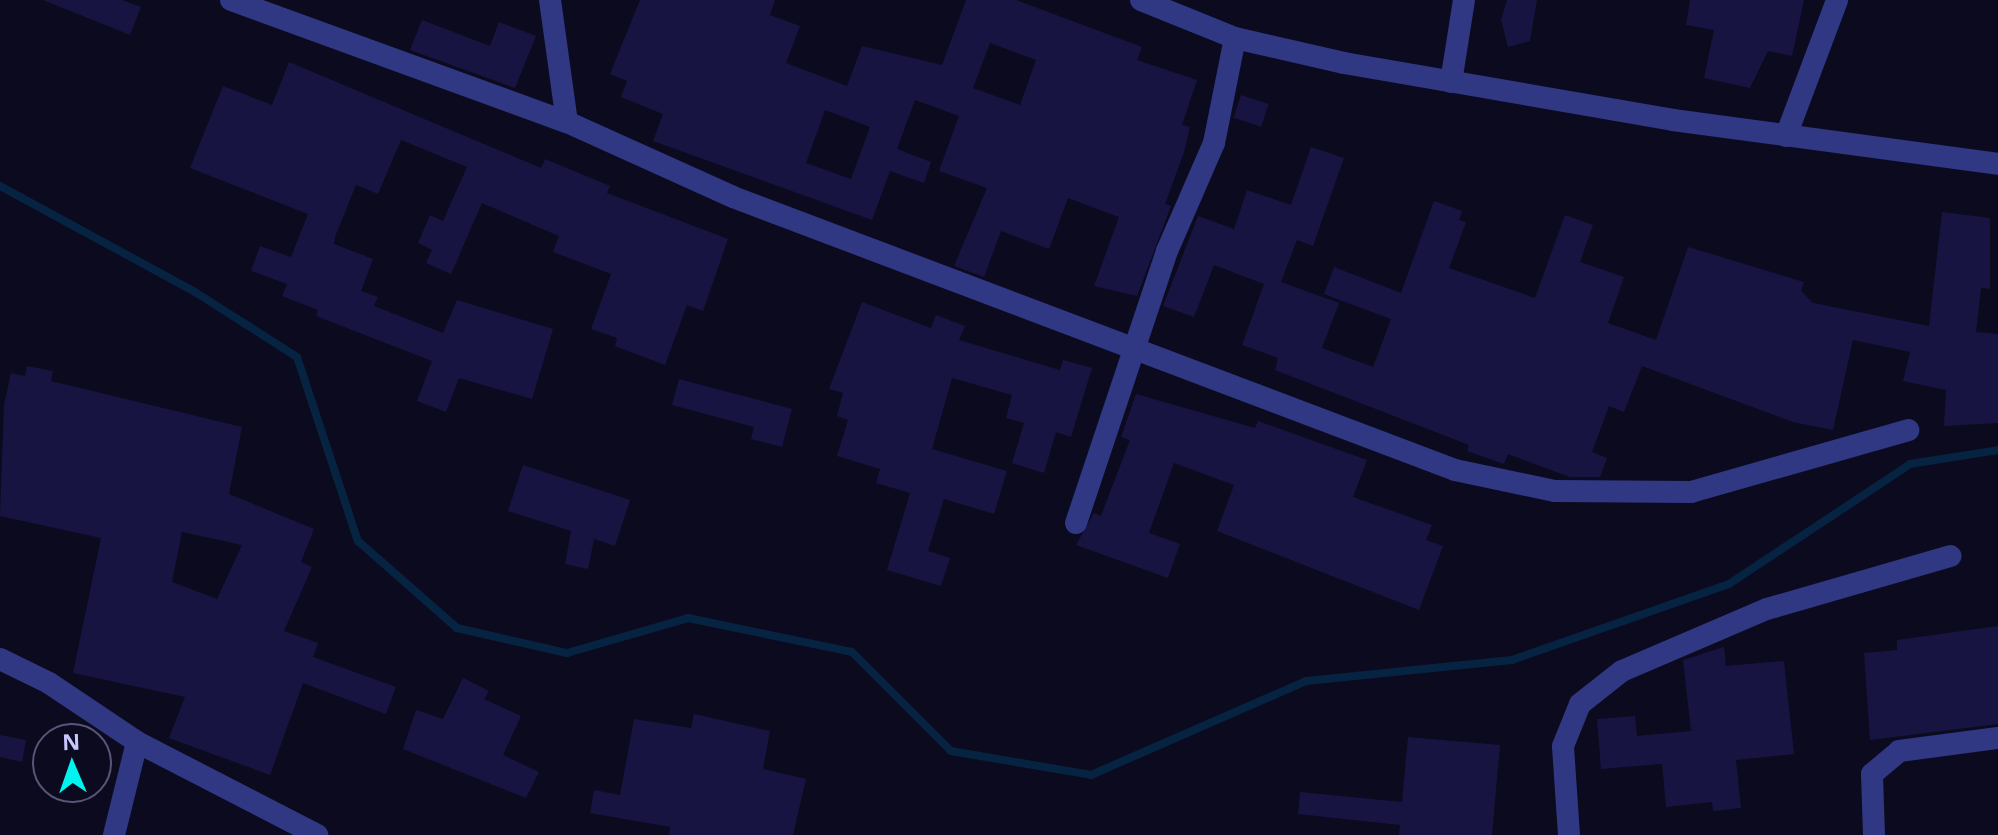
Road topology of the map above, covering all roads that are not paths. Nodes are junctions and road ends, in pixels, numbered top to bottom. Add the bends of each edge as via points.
1 (231, 0) edge
2 (550, 0) edge
3 (1141, 0) edge
4 (1464, 0) edge
5 (1837, 0) edge
6 (1235, 38) junction
7 (1451, 82) junction
8 (567, 122) junction
9 (1786, 136) junction
10 (1998, 164) edge
11 (1134, 344) junction
12 (1908, 430) dead end
13 (1076, 523) dead end
14 (1951, 556) dead end
15 (0, 659) edge
16 (1998, 738) edge
17 (137, 742) junction
18 (114, 835) edge
19 (317, 835) edge
20 (1569, 835) edge
21 (1874, 835) edge

1 - 8 street
2 - 8 street
3 - 6 street
4 - 7 street
5 - 9 street
6 - 7 street
6 - 11 street via 1214,143
7 - 9 street
8 - 11 street via 733,197
9 - 10 street
11 - 12 street via 1455,470 1555,491 1691,492
11 - 13 street
14 - 20 street via 1767,609 1622,671 1580,704 1563,746
15 - 17 street via 49,683
16 - 21 street via 1899,751 1872,774
17 - 18 street
17 - 19 street

